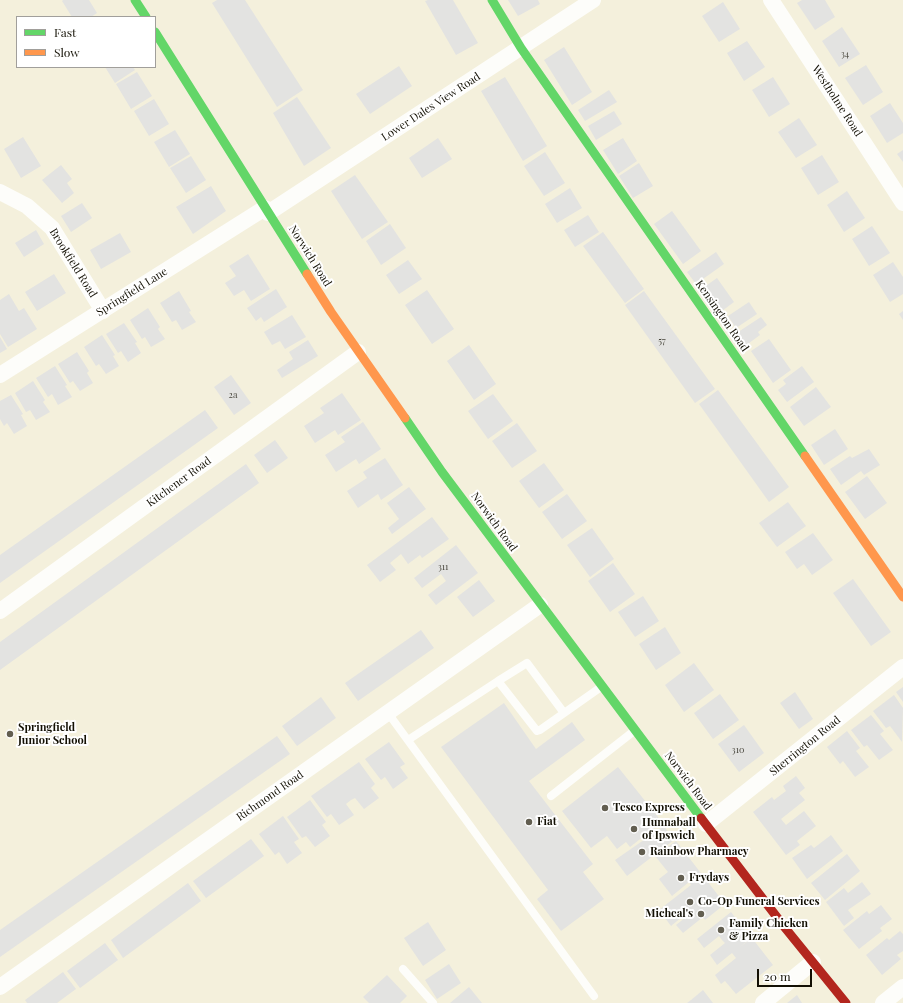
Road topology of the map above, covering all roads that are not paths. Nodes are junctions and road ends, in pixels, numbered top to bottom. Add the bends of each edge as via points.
1 (135, 0) edge
2 (492, 0) edge
3 (593, 0) edge
4 (770, 0) edge
5 (145, 16) edge
6 (156, 34) edge
7 (521, 48) junction
8 (0, 192) edge
9 (903, 203) edge
10 (266, 211) junction
11 (103, 311) junction
12 (358, 352) junction
13 (0, 375) edge
14 (903, 597) edge
15 (540, 605) junction
16 (0, 611) edge
17 (903, 667) edge
18 (498, 681) junction
19 (602, 686) junction
20 (388, 713) junction
21 (564, 713) junction
22 (634, 730) junction
23 (408, 740) junction
24 (551, 796) dead end
25 (706, 824) junction
26 (813, 962) junction
27 (404, 969) dead end
28 (0, 987) edge
29 (903, 987) edge
30 (594, 996) dead end
31 (433, 1003) edge
32 (763, 1003) edge
33 (846, 1003) edge
34 (883, 1003) edge

1 - 5 main road
2 - 7 main road, Kensington Road
3 - 7 street, Lower Dales View Road
4 - 9 street, Westholme Road
6 - 10 main road, Norwich Road
7 - 10 street, Lower Dales View Road
7 - 14 main road, Kensington Road
8 - 11 street, Brookfield Road via 27,206 52,228
10 - 11 street, Springfield Lane
10 - 12 main road, Norwich Road
11 - 13 street, Springfield Lane
12 - 15 main road, Norwich Road
12 - 16 street, Kitchener Road
15 - 19 main road, Norwich Road
15 - 20 street, Richmond Road
17 - 25 street, Sherrington Road
18 - 21 lane via 537,731
18 - 21 lane via 527,663
18 - 23 lane
19 - 21 lane
19 - 22 main road, Norwich Road
20 - 23 lane
20 - 28 street, Richmond Road
22 - 24 lane
22 - 25 main road, Norwich Road
23 - 30 lane
25 - 26 main road, Norwich Road
26 - 32 street
26 - 33 main road, Norwich Road
27 - 31 lane
29 - 34 street

